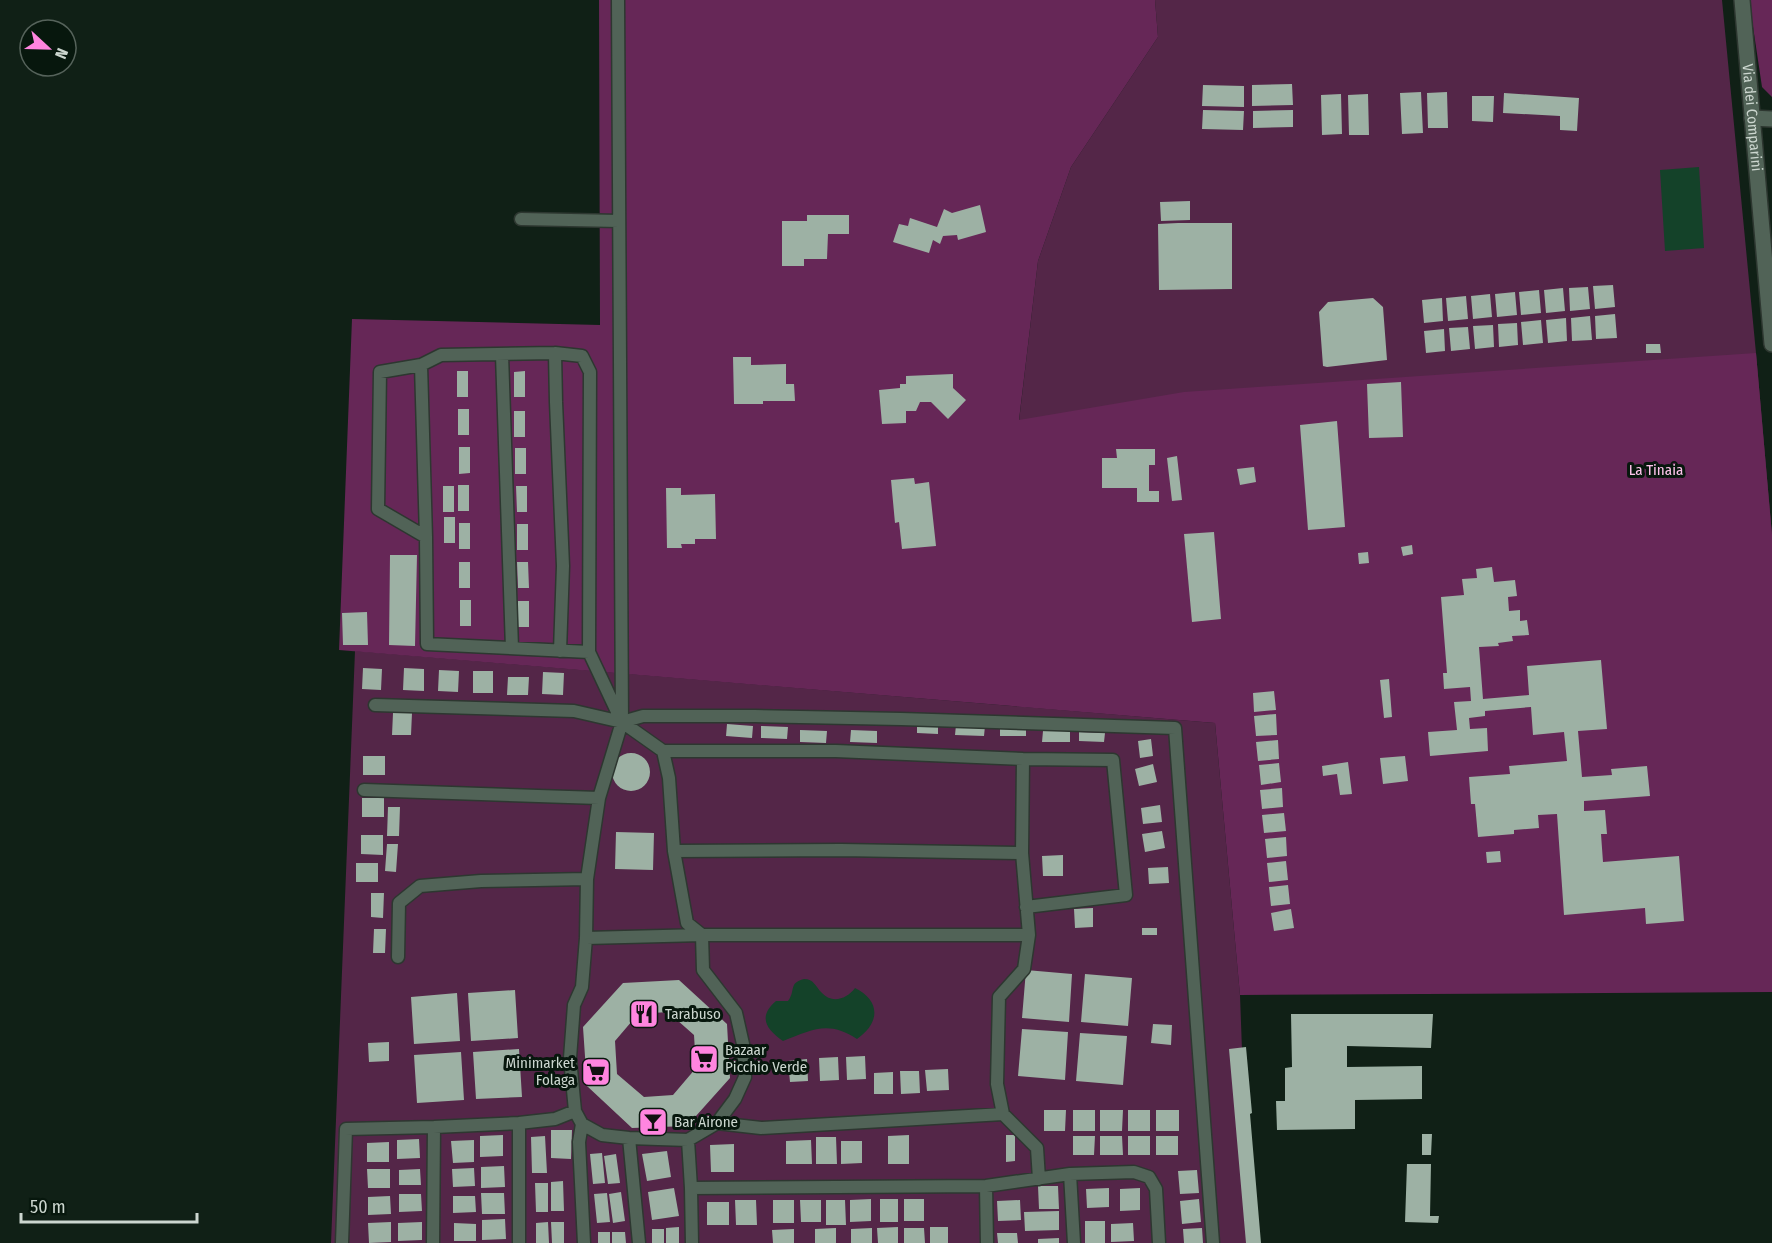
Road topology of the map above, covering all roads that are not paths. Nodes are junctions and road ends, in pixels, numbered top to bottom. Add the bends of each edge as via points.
1 (618, 0) edge
2 (1742, 0) edge
3 (1752, 118) junction
4 (1772, 119) edge
5 (521, 219) dead end
6 (619, 221) junction
7 (1772, 344) edge
8 (555, 354) junction
9 (502, 355) junction
10 (421, 365) junction
11 (426, 537) junction
12 (512, 648) junction
13 (560, 651) junction
14 (589, 652) junction
15 (375, 705) dead end
16 (622, 722) junction
17 (663, 751) junction
18 (1023, 759) junction
19 (363, 790) dead end
20 (599, 798) junction
21 (674, 851) junction
22 (1022, 853) junction
23 (587, 879) junction
24 (1026, 907) junction
25 (1029, 935) junction
26 (702, 936) junction
27 (586, 938) junction
28 (398, 957) dead end
29 (575, 1111) junction
30 (1003, 1114) junction
31 (519, 1123) junction
32 (582, 1124) junction
33 (717, 1124) junction
34 (434, 1128) junction
35 (629, 1138) junction
36 (688, 1140) junction
37 (1070, 1174) junction
38 (1039, 1179) junction
39 (986, 1186) junction
40 (691, 1188) junction
41 (342, 1243) edge
42 (434, 1243) edge
43 (519, 1243) edge
44 (584, 1243) edge
45 (639, 1243) edge
46 (692, 1243) edge
47 (987, 1243) edge
48 (1074, 1243) edge
49 (1159, 1243) edge
50 (1213, 1243) edge

1 - 6 lane
2 - 3 street, Via dei Comparini
3 - 4 street
3 - 7 street, Via dei Comparini
5 - 6 lane
6 - 16 lane
8 - 9 lane
8 - 13 lane via 563,566
8 - 14 lane via 582,356 590,372
9 - 10 lane via 441,355
9 - 12 lane
10 - 11 lane
10 - 11 lane via 380,372 378,509
11 - 12 lane via 427,644
12 - 13 lane
13 - 14 lane
14 - 16 lane
15 - 16 lane via 574,711
16 - 17 lane
16 - 20 lane
16 - 50 lane via 643,716 755,716 1175,728
17 - 18 lane via 836,751
17 - 21 lane via 669,778
18 - 22 lane
18 - 24 lane via 1113,760 1126,895
19 - 20 lane
20 - 23 lane
21 - 22 lane
21 - 26 lane via 687,923
22 - 24 lane
23 - 27 lane
23 - 28 lane via 420,886 399,903
24 - 25 lane
25 - 26 lane
25 - 30 lane via 1024,969 999,997 998,1084
26 - 27 lane
26 - 33 lane via 703,970 736,1013 743,1044 745,1077
27 - 29 lane via 582,987 574,1005 570,1058
29 - 31 lane via 555,1119
29 - 32 lane
30 - 33 lane via 761,1128
30 - 38 lane via 1037,1149
31 - 34 lane
31 - 43 lane
32 - 35 lane via 602,1135
32 - 44 lane via 579,1142
33 - 36 lane
34 - 41 lane via 346,1129
34 - 42 lane
35 - 36 lane
35 - 45 lane
36 - 40 lane
37 - 38 lane
37 - 48 lane
37 - 49 lane via 1134,1172 1149,1177 1156,1189
38 - 39 lane
39 - 40 lane
39 - 47 lane
40 - 46 lane

